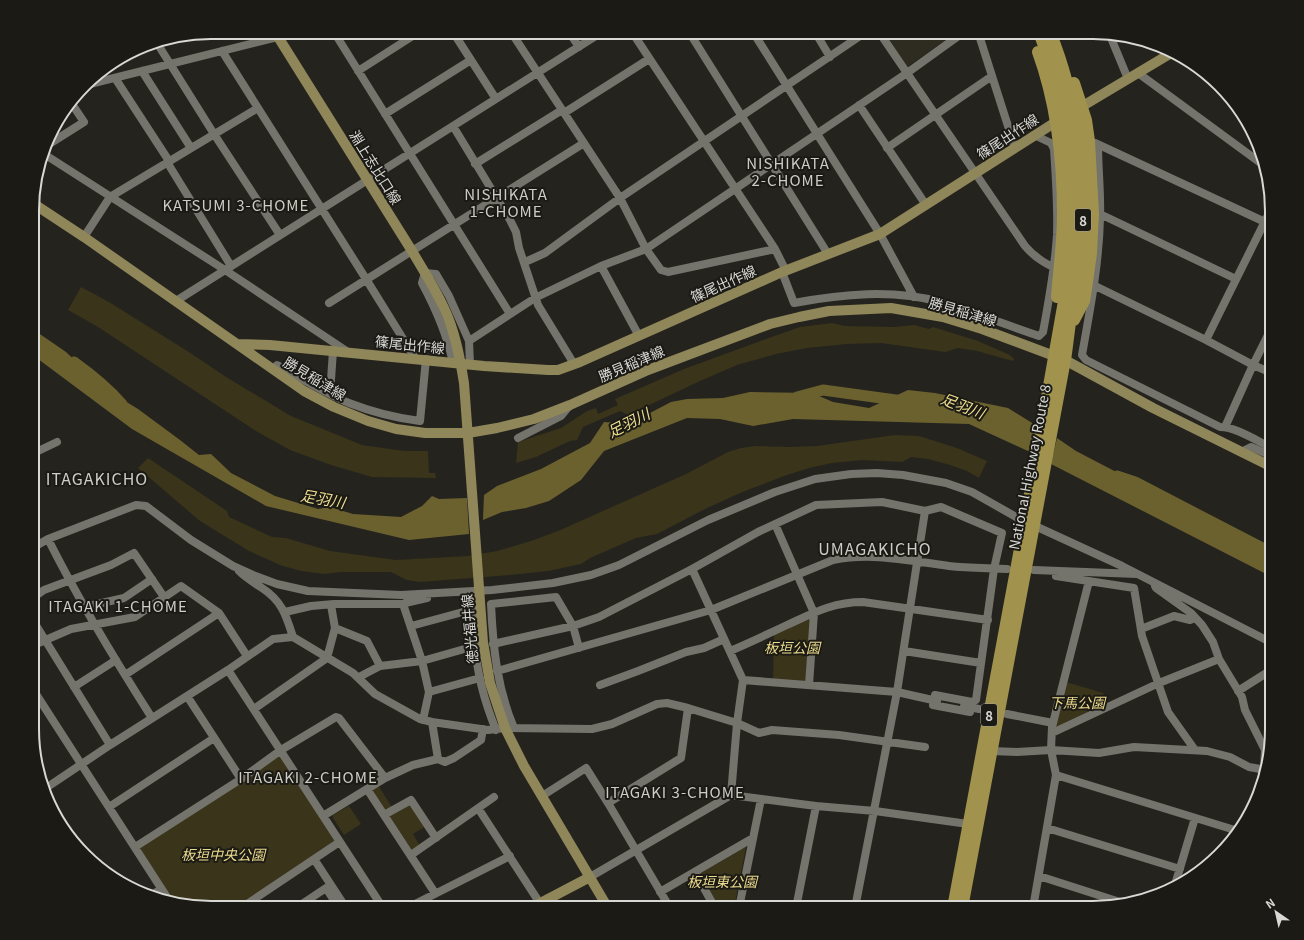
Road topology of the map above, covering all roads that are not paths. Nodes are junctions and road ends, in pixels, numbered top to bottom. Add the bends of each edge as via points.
1 (260, 39) edge
2 (279, 39) edge
3 (338, 39) edge
4 (408, 39) edge
5 (458, 39) edge
6 (516, 39) edge
7 (574, 39) edge
8 (591, 39) edge
9 (636, 39) edge
10 (693, 39) edge
11 (757, 39) edge
12 (819, 39) edge
13 (856, 39) edge
14 (884, 39) edge
15 (954, 39) edge
16 (980, 39) edge
17 (1033, 39) edge
18 (1041, 39) edge
19 (1053, 39) edge
20 (1060, 39) edge
21 (1111, 40) edge
22 (160, 47) edge
23 (579, 47) junction
24 (222, 51) junction
25 (1167, 56) edge
26 (830, 57) junction
27 (649, 59) junction
28 (471, 60) junction
29 (170, 64) junction
30 (142, 71) junction
31 (358, 71) junction
32 (538, 73) junction
33 (907, 73) junction
34 (1138, 73) junction
35 (992, 76) junction
36 (115, 78) junction
37 (1128, 79) junction
38 (98, 82) edge
39 (787, 86) junction
40 (496, 100) junction
41 (858, 105) junction
42 (1082, 106) junction
43 (74, 107) edge
44 (258, 108) junction
45 (563, 112) junction
46 (385, 114) junction
47 (936, 115) junction
48 (741, 116) junction
49 (1056, 122) junction
50 (453, 126) junction
51 (214, 134) junction
52 (817, 134) junction
53 (1034, 135) junction
54 (54, 141) edge
55 (703, 142) junction
56 (584, 143) junction
57 (1093, 143) junction
58 (191, 148) junction
59 (887, 148) junction
60 (1015, 148) junction
61 (410, 154) junction
62 (48, 156) edge
63 (1257, 160) edge
64 (168, 162) junction
65 (475, 164) junction
66 (771, 164) junction
67 (976, 173) junction
68 (368, 180) junction
69 (734, 189) junction
70 (110, 196) junction
71 (496, 198) junction
72 (620, 198) junction
73 (926, 205) junction
74 (39, 207) edge
75 (322, 209) junction
76 (1097, 214) junction
77 (1265, 222) joint
78 (454, 224) junction
79 (880, 234) junction
80 (280, 235) junction
81 (84, 237) junction
82 (646, 249) junction
83 (775, 250) junction
84 (412, 251) junction
85 (828, 254) junction
86 (525, 262) junction
87 (601, 266) junction
88 (228, 268) junction
89 (1054, 268) junction
90 (784, 272) junction
91 (425, 273) junction
92 (366, 279) junction
93 (1236, 279) junction
94 (1094, 285) junction
95 (914, 297) junction
96 (535, 298) junction
97 (176, 301) junction
98 (1069, 301) junction
99 (329, 303) dead end
100 (922, 313) junction
101 (510, 314) junction
102 (978, 315) junction
103 (449, 320) joint
104 (1064, 328) junction
105 (639, 336) junction
106 (1206, 340) junction
107 (469, 341) junction
108 (1265, 341) edge
109 (237, 344) junction
110 (333, 351) junction
111 (348, 352) junction
112 (414, 358) junction
113 (426, 359) junction
114 (453, 363) junction
115 (1059, 363) junction
116 (470, 364) junction
117 (574, 364) junction
118 (1253, 365) junction
119 (274, 370) junction
120 (1265, 370) edge
121 (330, 394) junction
122 (570, 405) junction
123 (1225, 427) junction
124 (468, 436) junction
125 (518, 438) dead end
126 (57, 442) dead end
127 (1265, 445) edge
128 (39, 450) edge
129 (1241, 452) junction
130 (1265, 453) edge
131 (1265, 464) edge
132 (925, 512) junction
133 (1029, 523) junction
134 (775, 524) junction
135 (48, 539) junction
136 (39, 544) edge
137 (917, 562) junction
138 (233, 566) junction
139 (994, 568) junction
140 (692, 569) junction
141 (1007, 569) dead end
142 (1034, 570) dead end
143 (1057, 571) junction
144 (797, 574) junction
145 (1139, 575) junction
146 (152, 579) junction
147 (1089, 580) junction
148 (1151, 580) junction
149 (70, 581) junction
150 (478, 593) junction
151 (39, 594) edge
152 (437, 594) junction
153 (164, 597) junction
154 (331, 604) junction
155 (403, 604) junction
156 (84, 606) junction
157 (474, 609) junction
158 (910, 609) junction
159 (711, 610) junction
160 (285, 612) junction
161 (219, 613) junction
162 (814, 613) junction
163 (1195, 618) junction
164 (988, 620) junction
165 (94, 625) junction
166 (411, 626) junction
167 (573, 626) junction
168 (335, 628) junction
169 (39, 630) edge
170 (1141, 630) junction
171 (293, 637) junction
172 (724, 639) junction
173 (1265, 639) edge
174 (45, 640) junction
175 (39, 643) edge
176 (493, 644) junction
177 (475, 646) junction
178 (579, 648) junction
179 (730, 651) junction
180 (904, 651) junction
181 (247, 656) junction
182 (327, 658) junction
183 (1219, 659) junction
184 (116, 660) junction
185 (422, 661) junction
186 (981, 663) junction
187 (380, 666) junction
188 (228, 670) junction
189 (497, 671) junction
190 (1265, 674) edge
191 (125, 675) junction
192 (359, 677) junction
193 (480, 678) junction
194 (743, 680) junction
195 (1159, 683) junction
196 (600, 685) dead end
197 (809, 686) junction
198 (74, 687) junction
199 (1238, 690) junction
200 (429, 692) junction
201 (897, 692) junction
202 (187, 696) junction
203 (39, 699) edge
204 (933, 700) junction
205 (688, 708) junction
206 (254, 709) junction
207 (979, 709) dead end
208 (970, 712) dead end
209 (1007, 714) dead end
210 (152, 718) junction
211 (423, 720) junction
212 (432, 722) junction
213 (737, 723) junction
214 (1053, 723) junction
215 (483, 729) junction
216 (505, 729) junction
217 (1052, 733) junction
218 (214, 738) junction
219 (888, 742) junction
220 (110, 745) junction
221 (925, 747) dead end
222 (1264, 748) edge
223 (281, 750) junction
224 (1051, 750) junction
225 (1195, 750) junction
226 (992, 751) junction
227 (438, 759) junction
228 (81, 764) junction
229 (1260, 768) edge
230 (1056, 774) junction
231 (385, 778) junction
232 (241, 779) junction
233 (49, 786) edge
234 (367, 789) junction
235 (731, 795) junction
236 (542, 796) junction
237 (494, 797) dead end
238 (761, 799) junction
239 (608, 803) junction
240 (816, 806) junction
241 (109, 807) junction
242 (478, 808) junction
243 (875, 811) junction
244 (384, 815) junction
245 (323, 816) junction
246 (1195, 818) junction
247 (968, 824) junction
248 (1047, 828) junction
249 (1232, 829) edge
250 (436, 838) junction
251 (753, 838) junction
252 (338, 843) dead end
253 (135, 847) junction
254 (636, 851) junction
255 (411, 856) junction
256 (510, 856) junction
257 (314, 859) junction
258 (1180, 869) junction
259 (695, 872) junction
260 (1038, 876) junction
261 (590, 877) junction
262 (1177, 879) edge
263 (161, 889) junction
264 (156, 892) edge
265 (660, 892) junction
266 (435, 893) junction
267 (165, 894) edge
268 (1114, 900) edge
269 (251, 901) edge
270 (306, 901) edge
271 (334, 901) edge
272 (341, 901) edge
273 (378, 901) edge
274 (420, 901) edge
275 (535, 901) edge
276 (547, 901) edge
277 (604, 901) edge
278 (666, 901) edge
279 (711, 901) edge
280 (740, 901) edge
281 (797, 901) edge
282 (857, 901) edge
283 (954, 901) edge
284 (963, 901) edge
285 (1034, 901) edge

1 - 24 street
2 - 68 main road, 淵上志比口線
3 - 31 street
4 - 31 street
5 - 28 street
6 - 32 street
7 - 23 street
8 - 23 street
9 - 27 street
10 - 48 street
11 - 39 street
12 - 26 street
13 - 26 street
14 - 33 street
15 - 33 street
16 - 35 street
17 - 49 highway via 1047,79
18 - 98 highway, National Highway Route 8 / 8 via 1056,82 1070,156 1072,224
19 - 98 highway, National Highway Route 8 / 8 via 1068,88 1078,139 1082,178 1083,214 1079,273
20 - 42 highway
21 - 37 street
22 - 29 street
23 - 32 street
24 - 29 street
24 - 44 street
25 - 34 main road, 篠尾出作線
26 - 39 street
27 - 45 street
27 - 55 street
28 - 40 street
28 - 46 street
29 - 30 street
29 - 51 street
30 - 36 street
30 - 58 street
31 - 46 street
32 - 40 street
32 - 45 street
33 - 41 street
33 - 47 street
34 - 37 main road, 篠尾出作線
34 - 63 street
35 - 47 street
35 - 60 street
36 - 38 street
36 - 64 street
37 - 42 main road, 篠尾出作線
39 - 48 street
39 - 52 street
40 - 50 street
41 - 52 street
41 - 59 street
42 - 49 main road, 篠尾出作線
42 - 57 highway, 8
43 - 54 street via 84,122
44 - 51 street
44 - 75 street
45 - 56 street
45 - 65 street
46 - 61 street
47 - 59 street
47 - 67 street
48 - 55 street
48 - 66 street
49 - 53 main road, 篠尾出作線
49 - 98 highway via 1061,163
50 - 61 street
50 - 65 street
51 - 58 street
51 - 80 street
52 - 66 street
52 - 79 street
53 - 60 main road, 篠尾出作線
53 - 89 street via 1051,143 1054,149 1057,234
55 - 69 street
55 - 72 street
56 - 71 street
56 - 72 street
57 - 76 highway, 8
57 - 77 street
58 - 64 street
59 - 73 street
60 - 67 main road, 篠尾出作線
61 - 68 street
61 - 78 street
62 - 70 street
64 - 70 street
64 - 88 street
65 - 71 street
66 - 69 street
66 - 85 street
67 - 73 main road, 篠尾出作線
67 - 89 street via 1031,254
68 - 75 street
68 - 84 main road, 淵上志比口線
69 - 82 street
69 - 83 street
70 - 81 street
70 - 88 street
71 - 78 street
71 - 86 street via 516,232
72 - 82 street
72 - 86 street via 545,253
73 - 79 main road, 篠尾出作線
74 - 81 main road, 勝見稲津線
75 - 80 street
75 - 92 street
76 - 93 street
76 - 94 street
76 - 98 highway, 8 via 1091,253
77 - 93 street
78 - 84 street
78 - 101 street
79 - 85 main road, 篠尾出作線
79 - 95 street
80 - 88 street
81 - 97 main road, 勝見稲津線
82 - 83 street via 661,270 668,272
82 - 87 street
83 - 90 street
84 - 91 main road, 淵上志比口線
84 - 92 street
85 - 90 main road, 篠尾出作線
86 - 96 street
87 - 96 street
87 - 105 street
88 - 97 street
88 - 111 street
89 - 94 street
89 - 102 street via 1043,332 1039,336
90 - 95 street via 794,303 870,294
90 - 105 main road, 篠尾出作線
91 - 103 main road, 淵上志比口線
91 - 107 street via 436,274 441,281
91 - 114 street via 422,283 445,330
92 - 99 street
92 - 112 street
93 - 106 street
94 - 106 street
94 - 123 street via 1082,355 1086,360 1220,427
95 - 102 street via 940,302
96 - 101 street
96 - 117 street
97 - 109 main road, 勝見稲津線
98 - 104 highway, National Highway Route 8 / 8
98 - 104 highway
100 - 102 street
100 - 115 main road, 勝見稲津線 via 982,329
100 - 122 main road, 勝見稲津線 via 891,308 829,311 770,324 648,370
101 - 107 street
103 - 124 main road, 徳光福井線 via 460,358
104 - 115 highway, National Highway Route 8 / 8
105 - 117 main road, 篠尾出作線
106 - 118 street
107 - 116 street
108 - 118 street
109 - 110 main road, 篠尾出作線
109 - 119 main road, 勝見稲津線
110 - 111 main road, 篠尾出作線
110 - 121 street
111 - 112 main road, 篠尾出作線
112 - 113 main road, 篠尾出作線
113 - 114 main road, 篠尾出作線
113 - 121 street via 420,421 396,418 361,408
114 - 116 main road, 篠尾出作線
115 - 129 main road, 勝見稲津線
115 - 133 highway, National Highway Route 8 / 8
116 - 117 main road, 篠尾出作線 via 558,370
118 - 120 street
118 - 123 street
119 - 121 street via 277,365
119 - 124 main road, 勝見稲津線 via 334,408 368,421 396,429
122 - 124 main road, 勝見稲津線 via 526,421
122 - 125 street via 561,416
123 - 127 street
124 - 150 main road, 徳光福井線
126 - 128 street
129 - 130 street via 1251,447
129 - 131 main road, 勝見稲津線
132 - 134 street via 882,502 816,505
132 - 137 street
132 - 139 street via 941,507 1002,533
133 - 145 street
133 - 150 street via 972,492 946,483 903,475 851,474 815,479 775,492 708,520 619,565 591,575
133 - 226 highway, National Highway Route 8 / 8
133 - 247 highway, National Highway Route 8 / 8
134 - 140 street
134 - 144 street
135 - 136 street
135 - 138 street via 136,505 146,506 191,540
135 - 149 street
137 - 139 street
137 - 144 street via 880,556 853,557 824,563
137 - 158 street
138 - 152 street via 277,584 308,591
138 - 160 street via 246,579 274,596
139 - 141 street
139 - 164 street
140 - 159 street
140 - 167 street via 599,617
142 - 143 street
143 - 145 street
143 - 147 street via 1056,576
144 - 159 street
144 - 162 street
145 - 148 street
146 - 149 street via 134,553
146 - 153 street
146 - 156 street via 124,598
147 - 170 street via 1134,588
147 - 214 street
148 - 163 street via 1156,588
148 - 173 street
149 - 151 street
149 - 156 street
150 - 152 street
150 - 157 street
150 - 216 main road, 徳光福井線 via 490,683
152 - 155 street
153 - 161 street via 181,586
153 - 165 street via 135,617
154 - 155 street
154 - 160 street
154 - 168 street
155 - 166 street
156 - 165 street
157 - 166 street
157 - 177 street
158 - 162 street via 848,602
158 - 164 street
158 - 180 street
159 - 172 street
159 - 178 street
160 - 171 street
161 - 181 street
161 - 191 street
162 - 179 street
162 - 197 street
163 - 170 street via 1190,620 1174,616
163 - 183 street via 1213,642
164 - 186 street
165 - 174 street via 71,629
165 - 184 street
166 - 185 street
167 - 176 street
167 - 176 street via 556,597 491,604
167 - 178 street
168 - 182 street
168 - 187 street via 367,640
169 - 174 street
170 - 195 street
171 - 181 street via 273,639
171 - 182 street
172 - 179 street
172 - 196 street
174 - 175 street
174 - 198 street
176 - 189 street
177 - 185 street
177 - 193 street
178 - 189 street
179 - 194 street
180 - 186 street
180 - 201 street
181 - 188 street
182 - 192 street
182 - 206 street
183 - 195 street
183 - 199 street
184 - 191 street
184 - 198 street
185 - 187 street
185 - 200 street
186 - 204 street via 976,700 972,702 935,695
187 - 192 street
188 - 202 street
188 - 206 street
189 - 216 street via 503,697
190 - 199 street
191 - 210 street
192 - 211 street via 375,694
193 - 200 street
193 - 216 street via 488,709
194 - 197 street
194 - 213 street
195 - 217 street
195 - 225 street via 1168,712
197 - 201 street
198 - 220 street
199 - 222 street
200 - 211 street
201 - 204 street
201 - 219 street
202 - 210 street
202 - 218 street
203 - 228 street
204 - 207 street
204 - 208 street via 933,705
205 - 213 street
205 - 216 street via 667,703 657,704 612,724 592,729
205 - 239 street via 681,758
206 - 223 street
209 - 214 street
210 - 220 street
211 - 212 street
212 - 215 street
212 - 227 street
213 - 219 street via 759,733 772,730
213 - 235 street
214 - 217 street
215 - 216 street
215 - 227 street via 481,740 454,758 445,762
216 - 236 main road, 徳光福井線
217 - 224 street
218 - 232 street
218 - 241 street
219 - 221 street
219 - 243 street
220 - 228 street
223 - 231 street via 336,717
223 - 232 street
223 - 245 street
224 - 225 street via 1099,753 1134,747
224 - 226 street
224 - 230 street
225 - 229 street via 1218,753
226 - 284 highway, National Highway Route 8 / 8
227 - 231 street via 413,765
228 - 233 street
228 - 241 street
230 - 246 street
230 - 248 street
231 - 234 street
232 - 253 street
234 - 244 street
234 - 245 street
235 - 238 street
235 - 254 street
236 - 239 street via 586,768
236 - 261 main road, 徳光福井線
237 - 242 street
238 - 240 street
238 - 251 street
239 - 254 street
240 - 243 street
240 - 281 street
241 - 253 street
242 - 250 street
242 - 256 street
243 - 247 street
243 - 282 street
244 - 250 street via 412,800
244 - 255 street
245 - 273 street
246 - 249 street
246 - 258 street
247 - 283 highway, National Highway Route 8 / 8
248 - 258 street
248 - 260 street
250 - 255 street
251 - 259 street
251 - 280 street
252 - 257 street
253 - 263 street
254 - 261 street
254 - 265 street
255 - 266 street
256 - 266 street
256 - 275 street
257 - 269 street
257 - 272 street
258 - 262 street
259 - 265 street
259 - 279 street
260 - 268 street
260 - 285 street
261 - 276 main road
261 - 277 main road, 徳光福井線
263 - 264 street
263 - 267 street
265 - 278 street
266 - 274 street
270 - 271 street via 326,888

